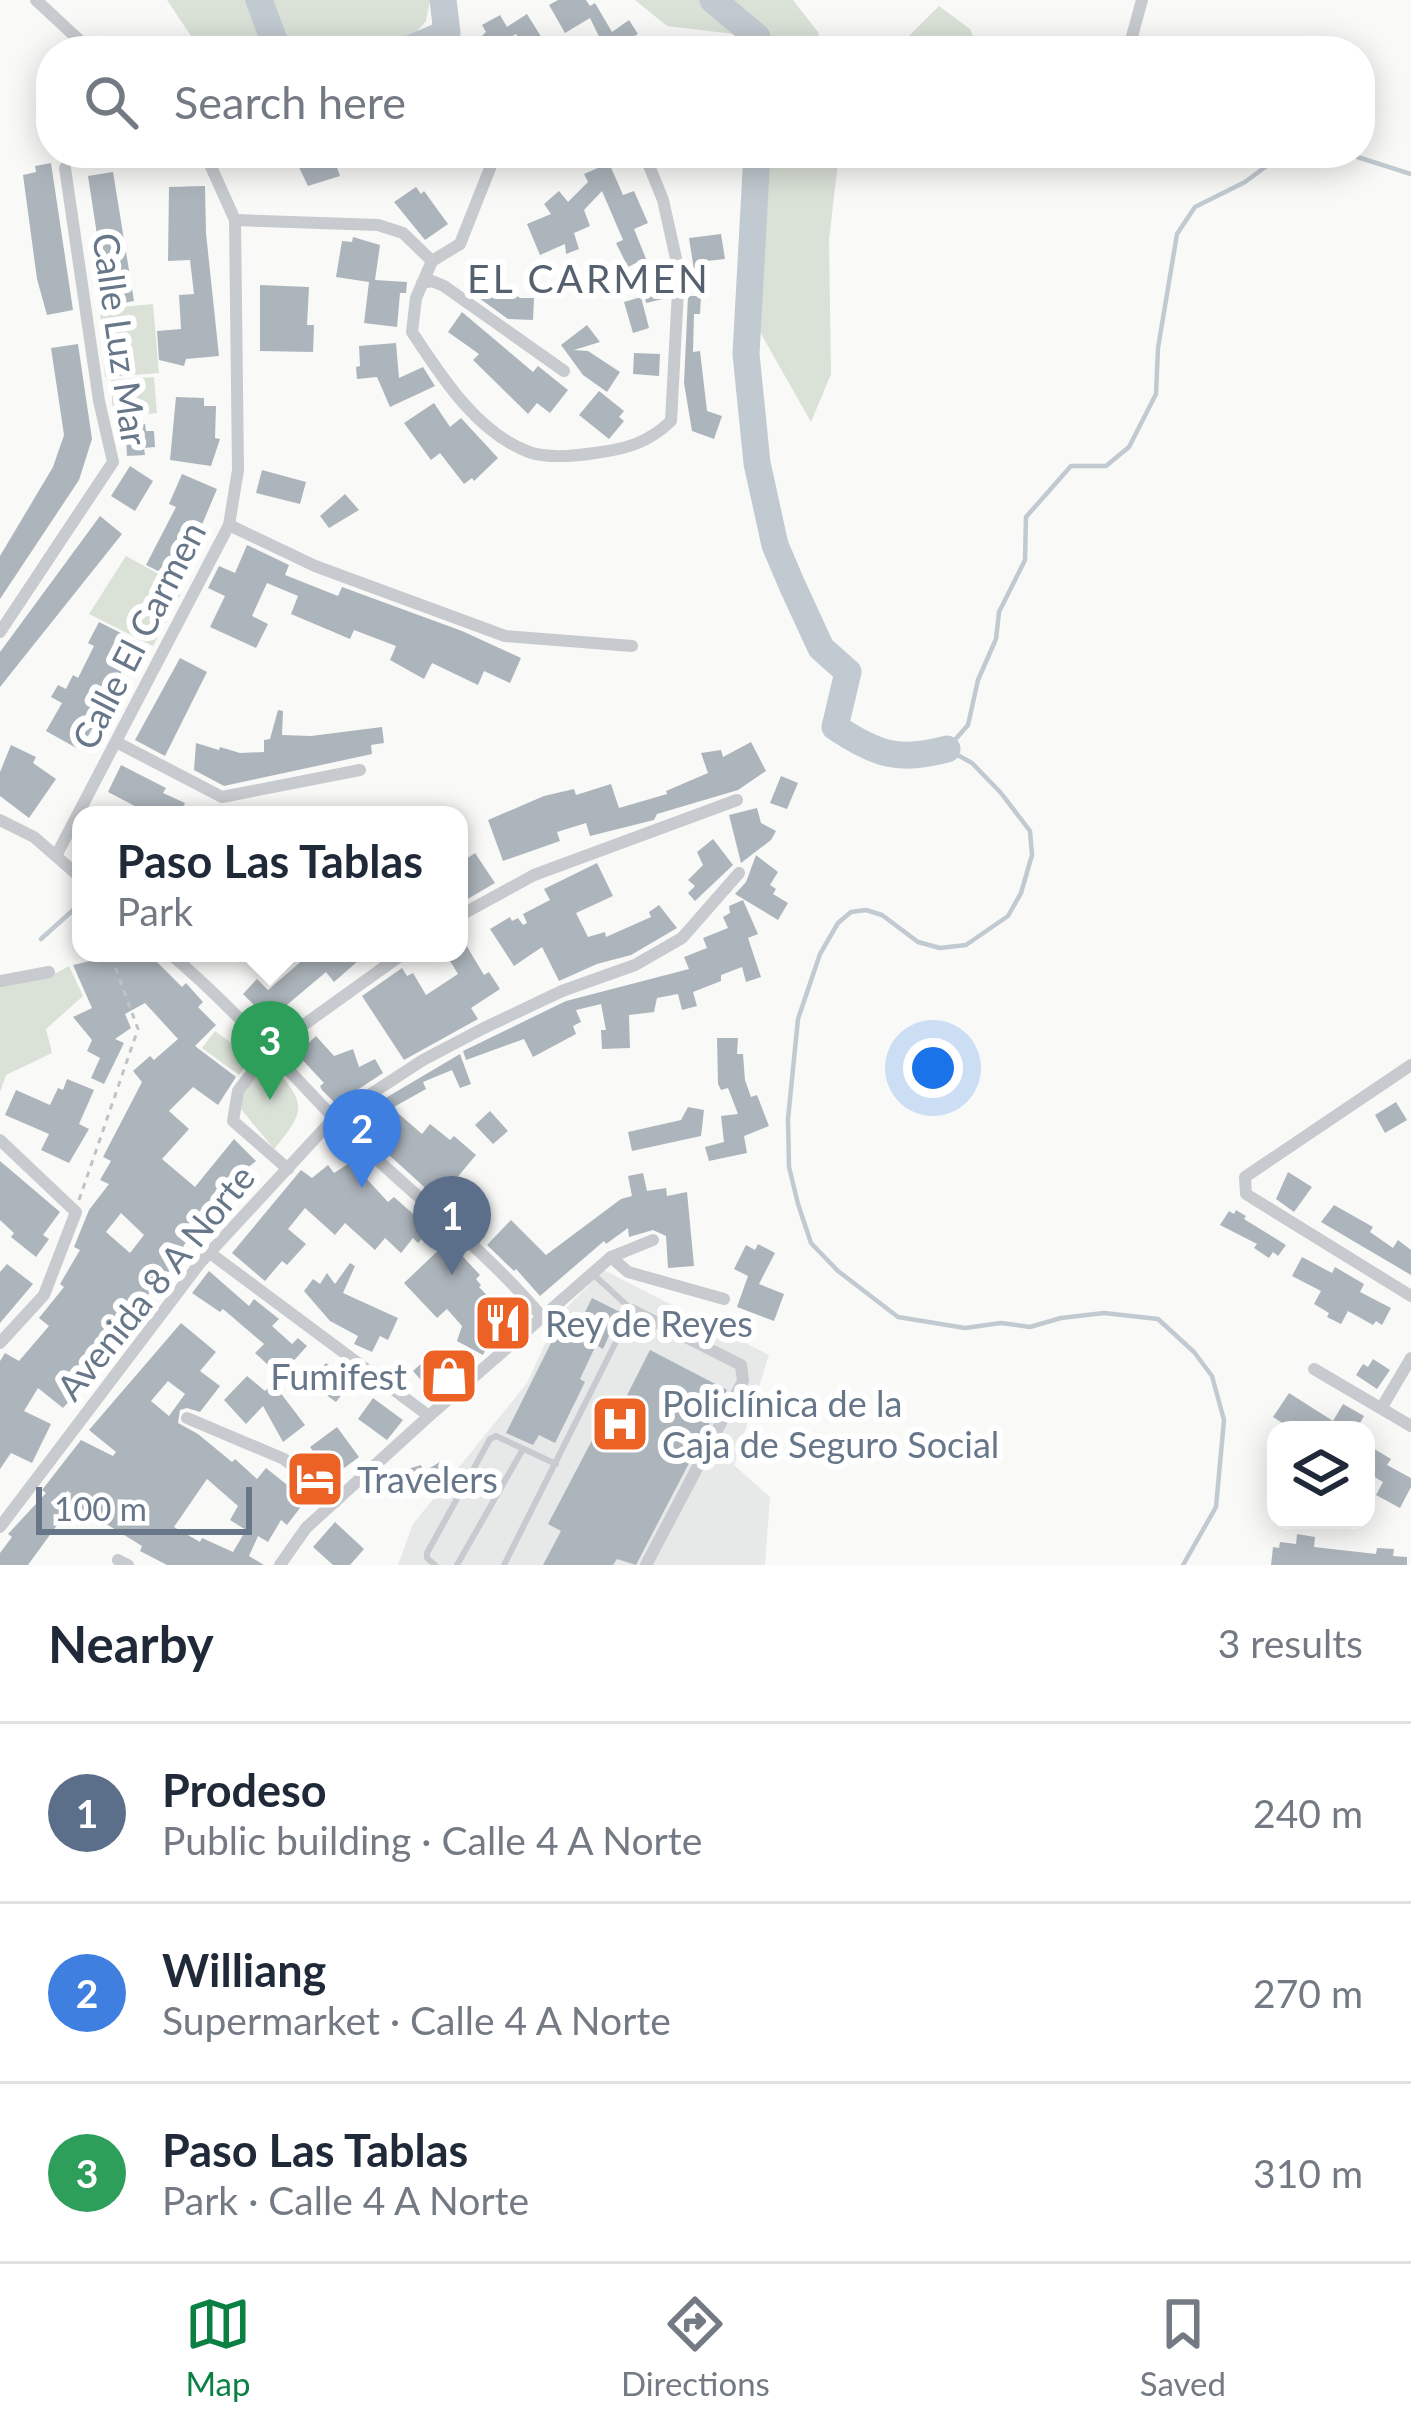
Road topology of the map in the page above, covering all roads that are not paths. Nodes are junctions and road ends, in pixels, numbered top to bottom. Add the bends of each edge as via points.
1 (36, 0) edge
2 (1142, 0) edge
3 (75, 36) edge
4 (1132, 36) edge
5 (65, 168) dead end
6 (212, 168) edge
7 (490, 168) edge
8 (650, 168) edge
9 (236, 220) junction
10 (432, 261) junction
11 (422, 283) junction
12 (564, 371) dead end
13 (229, 525) junction
14 (0, 632) edge
15 (632, 646) dead end
16 (118, 743) junction
17 (360, 770) dead end
18 (737, 800) dead end
19 (83, 806) edge
20 (0, 820) edge
21 (72, 827) edge
22 (56, 856) junction
23 (72, 870) edge
24 (740, 873) dead end
25 (468, 911) edge
26 (179, 962) edge
27 (391, 962) edge
28 (49, 972) dead end
29 (0, 980) edge
30 (270, 1049) junction
31 (1411, 1065) edge
32 (334, 1118) junction
33 (0, 1140) edge
34 (288, 1168) junction
35 (653, 1240) dead end
36 (210, 1253) junction
37 (611, 1257) junction
38 (593, 1273) junction
39 (1411, 1296) edge
40 (724, 1300) dead end
41 (632, 1310) junction
42 (542, 1317) junction
43 (0, 1343) edge
44 (1411, 1358) edge
45 (1314, 1369) dead end
46 (1382, 1407) junction
47 (429, 1416) junction
48 (188, 1418) dead end
49 (1411, 1426) edge
50 (523, 1449) junction
51 (556, 1464) junction
52 (336, 1501) junction
53 (0, 1527) edge
54 (280, 1565) edge
55 (436, 1565) edge
56 (457, 1565) edge
57 (504, 1565) edge
58 (646, 1565) edge

1 - 3 street
2 - 4 street
5 - 14 street, Calle Luz Mar via 113,462
6 - 9 street, Calle El Carmen
7 - 10 street via 460,244
8 - 11 street via 680,272 671,422 652,440 577,455 532,454 496,434 442,378 412,332
9 - 10 street via 378,225 403,233
9 - 13 street, Calle El Carmen via 238,470
10 - 11 street
11 - 12 street via 444,286
13 - 15 street via 505,636
13 - 16 street, Calle El Carmen
16 - 17 street via 222,797
16 - 19 street, Calle El Carmen
18 - 25 street via 534,875
20 - 22 street
21 - 22 street, Calle El Carmen
22 - 23 street
24 - 32 street, Avenida 8 A Norte via 682,938 484,1028
26 - 30 street
27 - 30 street
28 - 29 street
30 - 32 street
30 - 34 street via 238,1091 233,1121
31 - 39 street via 1245,1177 1246,1194
32 - 34 street, Avenida 8 A Norte
32 - 42 street
33 - 43 street via 76,1212 44,1295
34 - 36 street, Avenida 8 A Norte
35 - 37 street
36 - 47 street
36 - 53 street, Avenida 8 A Norte
37 - 38 street
37 - 40 street via 628,1272
38 - 41 lane
38 - 42 street
41 - 51 lane
41 - 58 street via 744,1372
42 - 47 street
44 - 46 street
45 - 46 street
46 - 49 street
47 - 52 street
48 - 52 street via 284,1459
50 - 51 lane
50 - 55 lane via 490,1439 427,1553
50 - 56 lane
51 - 57 lane
52 - 54 street

